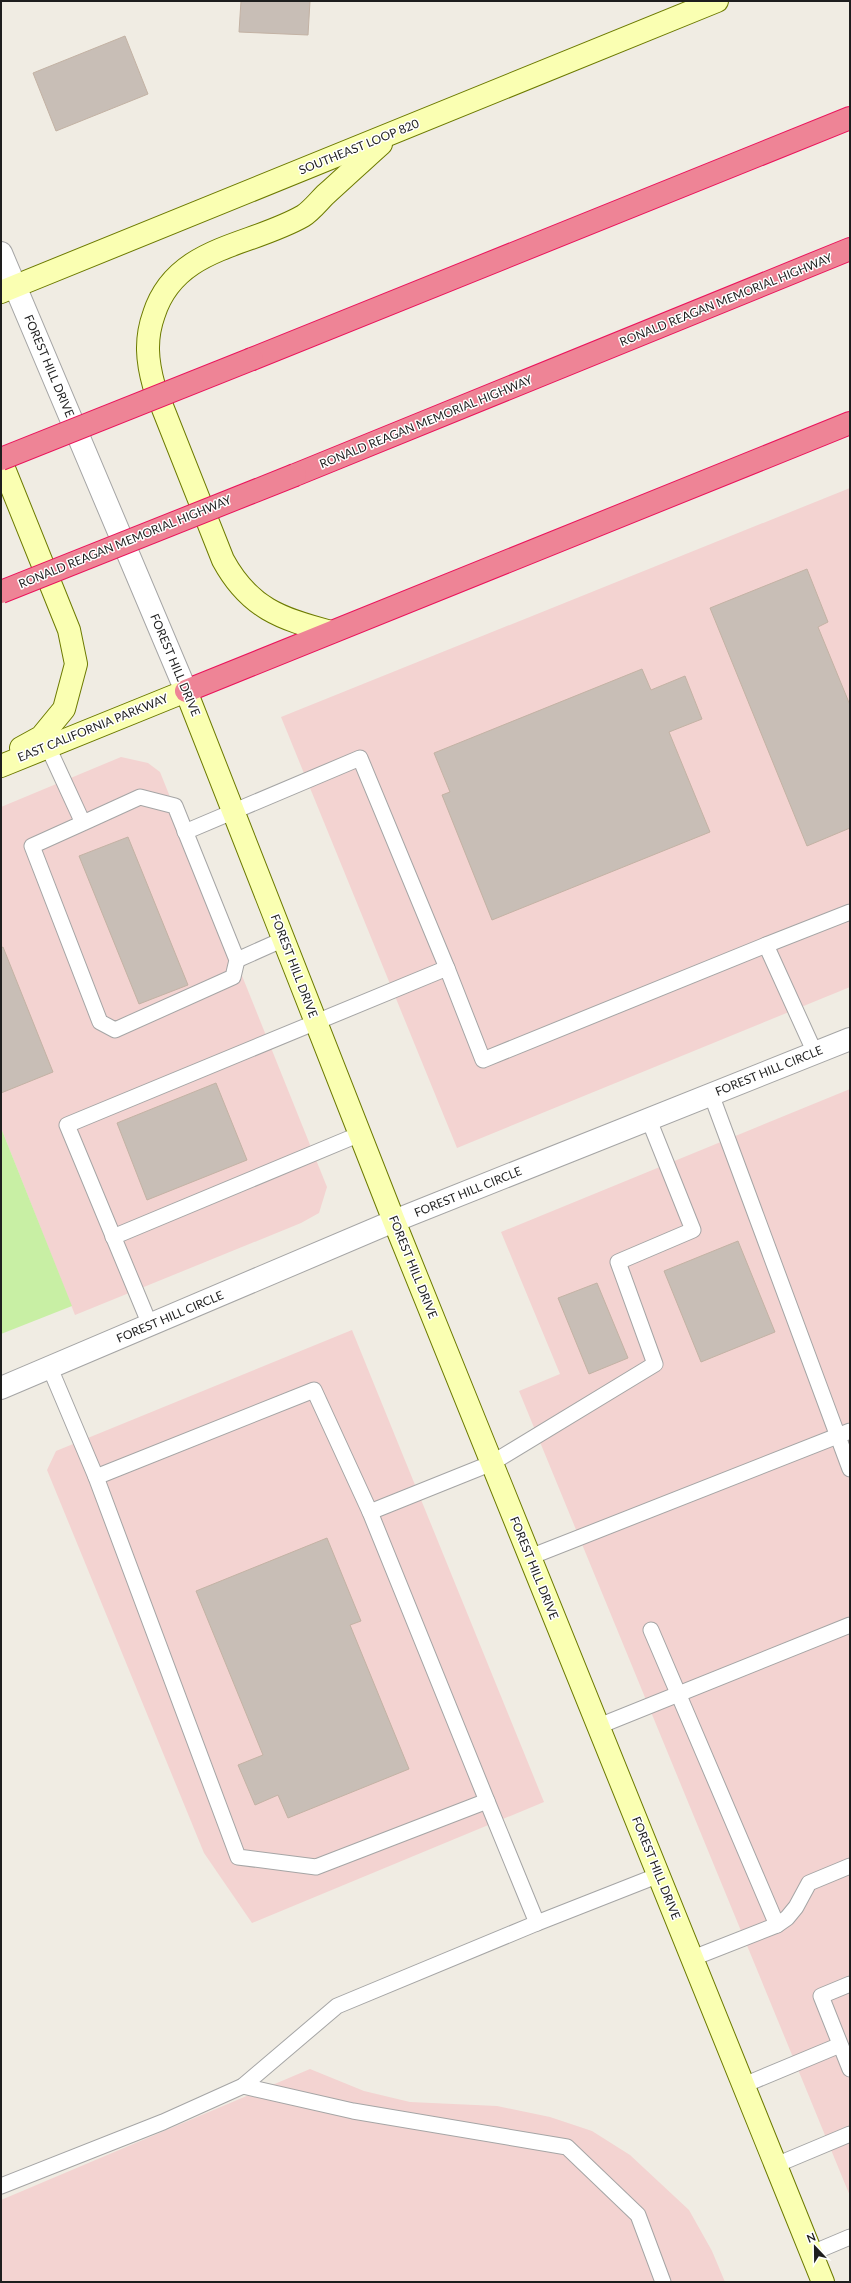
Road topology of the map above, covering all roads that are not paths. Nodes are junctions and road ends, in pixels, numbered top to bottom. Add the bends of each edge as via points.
1 (717, 1) edge
2 (850, 118) edge
3 (391, 135) junction
4 (850, 249) edge
5 (1, 253) edge
6 (8, 289) edge
7 (850, 423) edge
8 (1, 460) edge
9 (1, 592) edge
10 (331, 632) junction
11 (186, 691) junction
12 (48, 747) junction
13 (1, 759) edge
14 (1, 766) edge
15 (234, 812) junction
16 (83, 823) junction
17 (185, 832) junction
18 (850, 912) edge
19 (284, 939) junction
20 (766, 945) junction
21 (237, 960) junction
22 (447, 968) junction
23 (316, 1021) junction
24 (850, 1039) edge
25 (815, 1053) junction
26 (711, 1094) junction
27 (649, 1120) junction
28 (360, 1134) junction
29 (394, 1221) junction
30 (113, 1237) junction
31 (150, 1325) junction
32 (50, 1368) junction
33 (1, 1388) edge
34 (843, 1433) edge
35 (492, 1463) junction
36 (850, 1468) edge
37 (96, 1477) junction
38 (370, 1512) junction
39 (530, 1557) junction
40 (850, 1626) edge
41 (651, 1630) dead end
42 (679, 1694) junction
43 (599, 1726) junction
44 (487, 1801) junction
45 (850, 1866) edge
46 (659, 1875) junction
47 (537, 1923) junction
48 (777, 1925) junction
49 (692, 1958) junction
50 (850, 1984) edge
51 (840, 2045) junction
52 (850, 2069) edge
53 (744, 2085) junction
54 (243, 2086) junction
55 (850, 2134) edge
56 (776, 2165) junction
57 (1, 2186) edge
58 (850, 2237) edge
59 (812, 2253) junction
60 (663, 2282) edge
61 (824, 2282) edge

1 - 3 main road, SOUTHEAST LOOP 820
2 - 8 highway, bridge
3 - 6 main road, SOUTHEAST LOOP 820
3 - 10 main road via 304,216 204,257 184,268 169,284 158,302 147,345 148,365 154,386 223,560 234,581 270,611 292,622
4 - 9 highway, RONALD REAGAN MEMORIAL HIGHWAY, bridge
5 - 6 street, FOREST HILL DRIVE
6 - 11 street, FOREST HILL DRIVE
7 - 10 highway
8 - 13 main road via 69,630 76,664 64,709 41,736
10 - 11 highway
11 - 12 main road, EAST CALIFORNIA PARKWAY
11 - 15 main road, FOREST HILL DRIVE
12 - 14 main road, EAST CALIFORNIA PARKWAY
12 - 16 lane
15 - 17 lane
15 - 19 main road, FOREST HILL DRIVE
15 - 22 lane via 360,758
16 - 17 lane via 140,797 175,806
16 - 21 lane via 32,846 100,1022 115,1030 233,977
17 - 21 lane
18 - 20 lane
19 - 21 lane
19 - 23 main road, FOREST HILL DRIVE
20 - 22 lane via 483,1060
20 - 25 lane
22 - 23 lane
23 - 28 main road, FOREST HILL DRIVE
23 - 30 lane via 67,1125
24 - 25 street, FOREST HILL CIRCLE
25 - 26 street, FOREST HILL CIRCLE
26 - 27 street, FOREST HILL CIRCLE
26 - 34 lane
27 - 29 street, FOREST HILL CIRCLE
27 - 35 lane via 693,1230 618,1262 655,1364
28 - 29 main road, FOREST HILL DRIVE
28 - 30 lane
29 - 31 street, FOREST HILL CIRCLE
29 - 35 main road, FOREST HILL DRIVE
30 - 31 lane
31 - 32 street, FOREST HILL CIRCLE
32 - 33 street, FOREST HILL CIRCLE
32 - 37 lane
34 - 36 lane
34 - 39 lane
35 - 38 lane
35 - 39 main road, FOREST HILL DRIVE
37 - 38 lane via 314,1390
37 - 44 lane via 238,1858 316,1867
38 - 44 lane
39 - 43 main road, FOREST HILL DRIVE
40 - 42 lane
41 - 42 lane
42 - 43 lane
42 - 48 lane
43 - 46 main road, FOREST HILL DRIVE
44 - 47 lane
45 - 48 lane via 809,1883 796,1907
46 - 47 lane
46 - 49 main road, FOREST HILL DRIVE
47 - 54 lane via 337,2006
48 - 49 lane
49 - 53 main road, FOREST HILL DRIVE
50 - 51 lane via 821,1996
51 - 52 lane
51 - 53 lane
53 - 56 main road, FOREST HILL DRIVE
54 - 57 lane via 163,2122
54 - 60 lane via 353,2111 567,2147 638,2215
55 - 56 lane
56 - 59 main road, FOREST HILL DRIVE
58 - 59 lane
59 - 61 main road, FOREST HILL DRIVE

